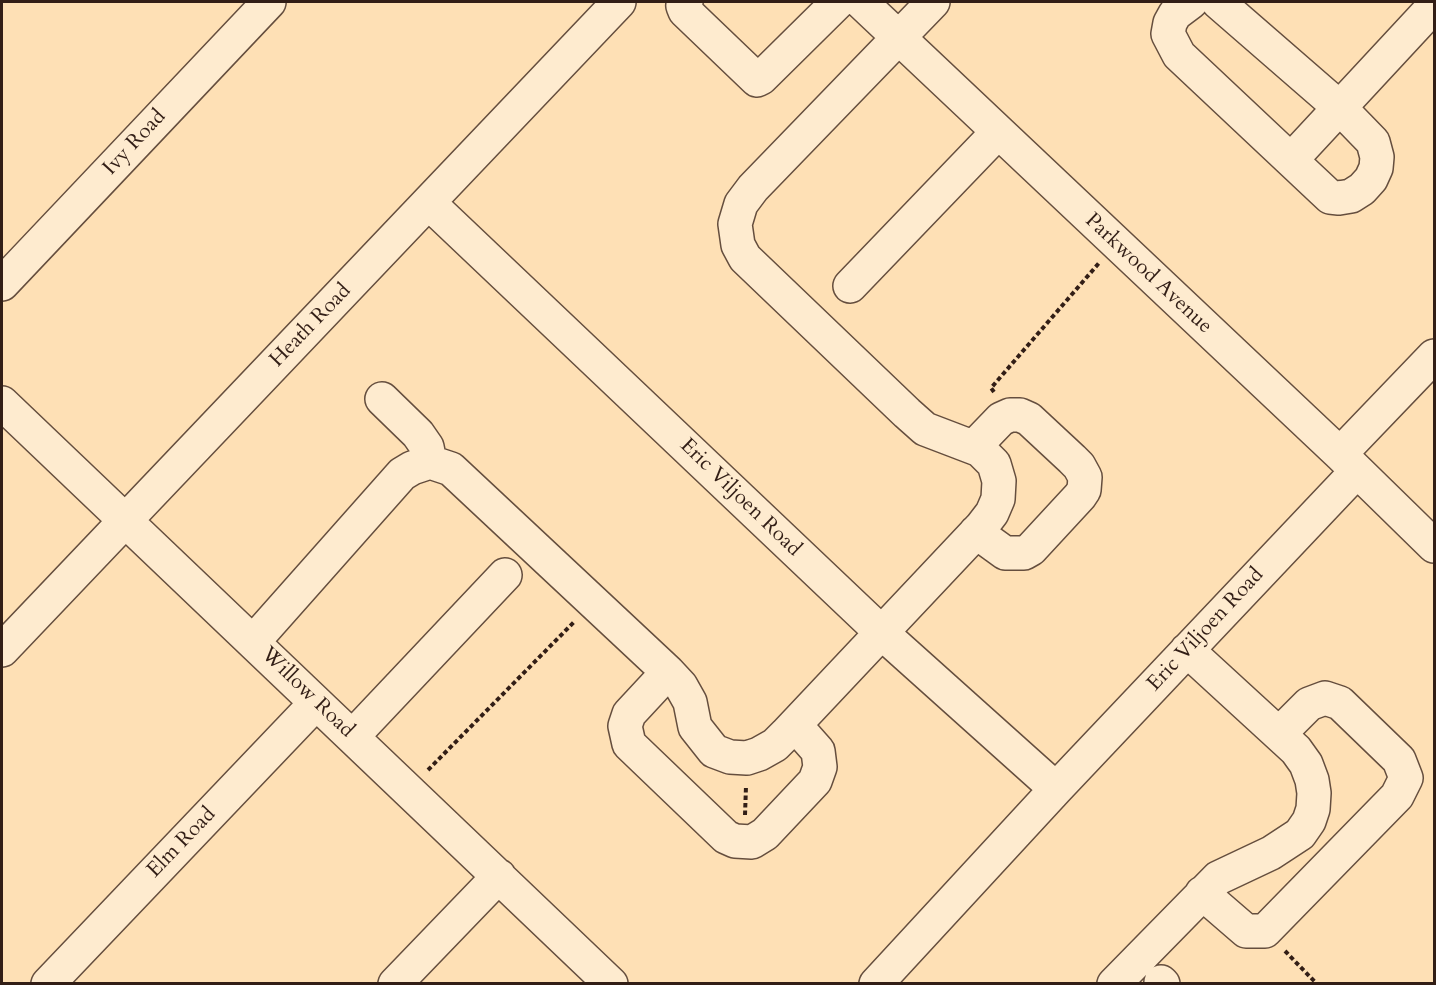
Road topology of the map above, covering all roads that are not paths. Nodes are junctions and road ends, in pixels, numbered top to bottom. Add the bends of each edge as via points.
1 (269, 2) edge
2 (619, 2) edge
3 (686, 2) edge
4 (838, 2) edge
5 (861, 2) edge
6 (933, 2) edge
7 (1191, 2) edge
8 (1218, 2) edge
9 (1434, 6) edge
10 (899, 37) junction
11 (1340, 108) junction
12 (998, 132) junction
13 (1291, 160) junction
14 (429, 203) junction
15 (2, 284) edge
16 (850, 286) dead end
17 (1434, 356) edge
18 (382, 399) dead end
19 (2, 403) edge
20 (974, 447) junction
21 (430, 462) junction
22 (1349, 462) junction
23 (125, 520) junction
24 (976, 532) junction
25 (1434, 546) edge
26 (505, 575) dead end
27 (882, 633) junction
28 (253, 642) junction
29 (2, 650) edge
30 (1187, 650) junction
31 (668, 672) junction
32 (316, 703) junction
33 (795, 725) junction
34 (1279, 734) junction
35 (352, 737) junction
36 (1056, 789) junction
37 (499, 876) junction
38 (1202, 893) junction
39 (48, 984) edge
40 (395, 984) edge
41 (611, 984) edge
42 (876, 984) edge
43 (1114, 984) edge

1 - 15 street, Ivy Road
2 - 14 street, Heath Road
3 - 4 street via 685,11 757,80
5 - 10 street, Parkwood Avenue
6 - 10 street
7 - 13 street via 1170,23 1168,34 1179,55
8 - 11 street
9 - 11 street
10 - 12 street, Parkwood Avenue
10 - 20 street via 753,188 741,204 736,236 745,258 925,429
11 - 13 street
11 - 13 street via 1376,148 1376,168 1362,189 1351,196 1330,197
12 - 16 street
12 - 22 street, Parkwood Avenue
14 - 23 street, Heath Road
14 - 27 street, Eric Viljoen Road
17 - 22 street, Eric Viljoen Road
18 - 21 street via 428,447
19 - 23 street, Willow Road
20 - 24 street via 994,464 999,481 992,513
20 - 24 street via 1001,419 1020,415 1072,459 1084,477 1080,496 1024,553 1005,553
21 - 28 street via 402,474
21 - 31 street via 451,469
22 - 25 street, Parkwood Avenue
22 - 30 street, Eric Viljoen Road
23 - 28 street, Willow Road
23 - 29 street, Heath Road
24 - 27 street
26 - 35 street
27 - 33 street
27 - 36 street, Eric Viljoen Road
28 - 32 street, Willow Road
30 - 34 street
30 - 36 street, Eric Viljoen Road
31 - 33 street via 690,702 694,727 714,751 730,758 759,754
31 - 33 street via 629,714 625,726 629,744 726,837 735,841 752,842 765,834 819,774 818,751
32 - 35 street, Willow Road
32 - 39 street, Elm Road
34 - 38 street via 1296,750 1312,780 1310,821 1284,845 1226,873
34 - 38 street via 1309,704 1325,698 1340,703 1399,760 1406,778 1397,796 1265,931 1246,931
35 - 37 street, Willow Road
36 - 42 street, Eric Viljoen Road
37 - 40 street
37 - 41 street, Willow Road
38 - 43 street

